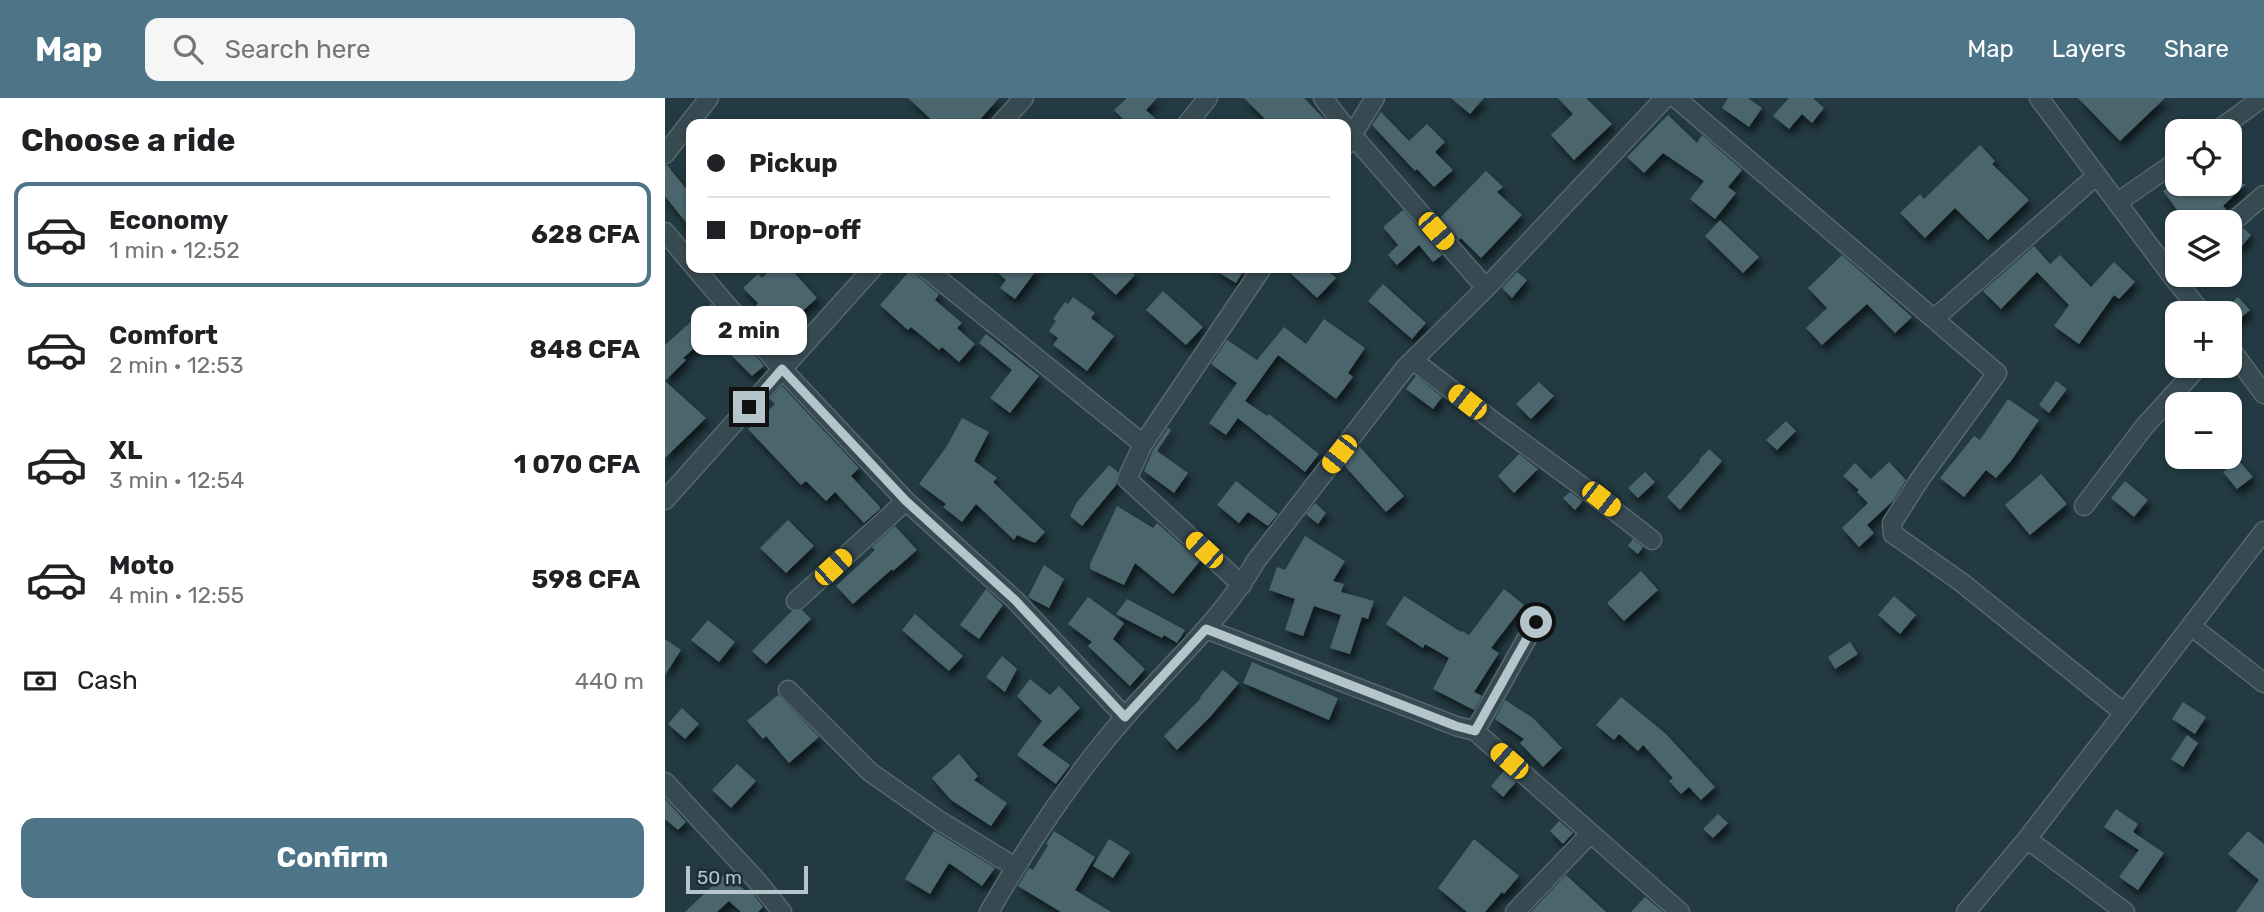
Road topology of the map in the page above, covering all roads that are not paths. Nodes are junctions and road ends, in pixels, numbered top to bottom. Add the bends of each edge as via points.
1 (709, 98) edge
2 (1024, 98) edge
3 (1208, 98) edge
4 (1323, 98) edge
5 (1375, 98) edge
6 (1665, 98) edge
7 (1676, 98) edge
8 (2039, 98) edge
9 (2262, 98) edge
10 (692, 119) edge
11 (1005, 119) edge
12 (1191, 119) edge
13 (1337, 119) edge
14 (2233, 119) edge
15 (686, 127) edge
16 (1351, 128) edge
17 (1351, 137) edge
18 (665, 154) edge
19 (2165, 169) edge
20 (2096, 176) junction
21 (2264, 195) edge
22 (2118, 202) junction
23 (2242, 214) edge
24 (665, 232) edge
25 (686, 257) edge
26 (2165, 261) edge
27 (699, 273) edge
28 (868, 273) edge
29 (931, 273) edge
30 (1259, 273) edge
31 (1486, 288) junction
32 (1934, 319) junction
33 (1413, 360) junction
34 (2242, 365) edge
35 (782, 369) junction
36 (2188, 378) edge
37 (2264, 394) edge
38 (1143, 444) junction
39 (665, 500) edge
40 (906, 501) junction
41 (2084, 506) dead end
42 (2264, 531) edge
43 (1652, 540) dead end
44 (1242, 585) junction
45 (796, 601) dead end
46 (1536, 622) dead end
47 (2192, 626) junction
48 (1206, 629) junction
49 (2264, 683) edge
50 (788, 690) dead end
51 (2124, 713) junction
52 (1125, 717) junction
53 (1475, 731) junction
54 (665, 782) edge
55 (1591, 832) junction
56 (2027, 839) junction
57 (1015, 867) junction
58 (782, 912) edge
59 (989, 912) edge
60 (1515, 912) edge
61 (1680, 912) edge
62 (1966, 912) edge
63 (2125, 912) edge

1 - 10 street
2 - 11 street
3 - 12 street
4 - 13 street
5 - 16 street
6 - 31 street
7 - 32 street
8 - 20 street
9 - 14 street
15 - 18 street
17 - 31 street
19 - 22 street
20 - 22 street
20 - 32 street
21 - 23 street
22 - 26 street
24 - 25 street
27 - 35 street
28 - 35 street
29 - 38 street
30 - 38 street
31 - 33 street
32 - 51 street via 1997,373 1892,523 1893,534 1961,582
33 - 43 street
33 - 44 street
34 - 37 street
35 - 39 street
35 - 40 street
36 - 41 street
38 - 44 street via 1127,479
40 - 45 street
40 - 52 street via 1015,600
42 - 47 street
44 - 48 street
46 - 53 street
47 - 49 street
47 - 51 street
48 - 52 street
48 - 53 street
50 - 57 street via 870,772
51 - 56 street
52 - 57 street
53 - 55 street
54 - 58 street
55 - 60 street
55 - 61 street
56 - 62 street
56 - 63 street
57 - 59 street

